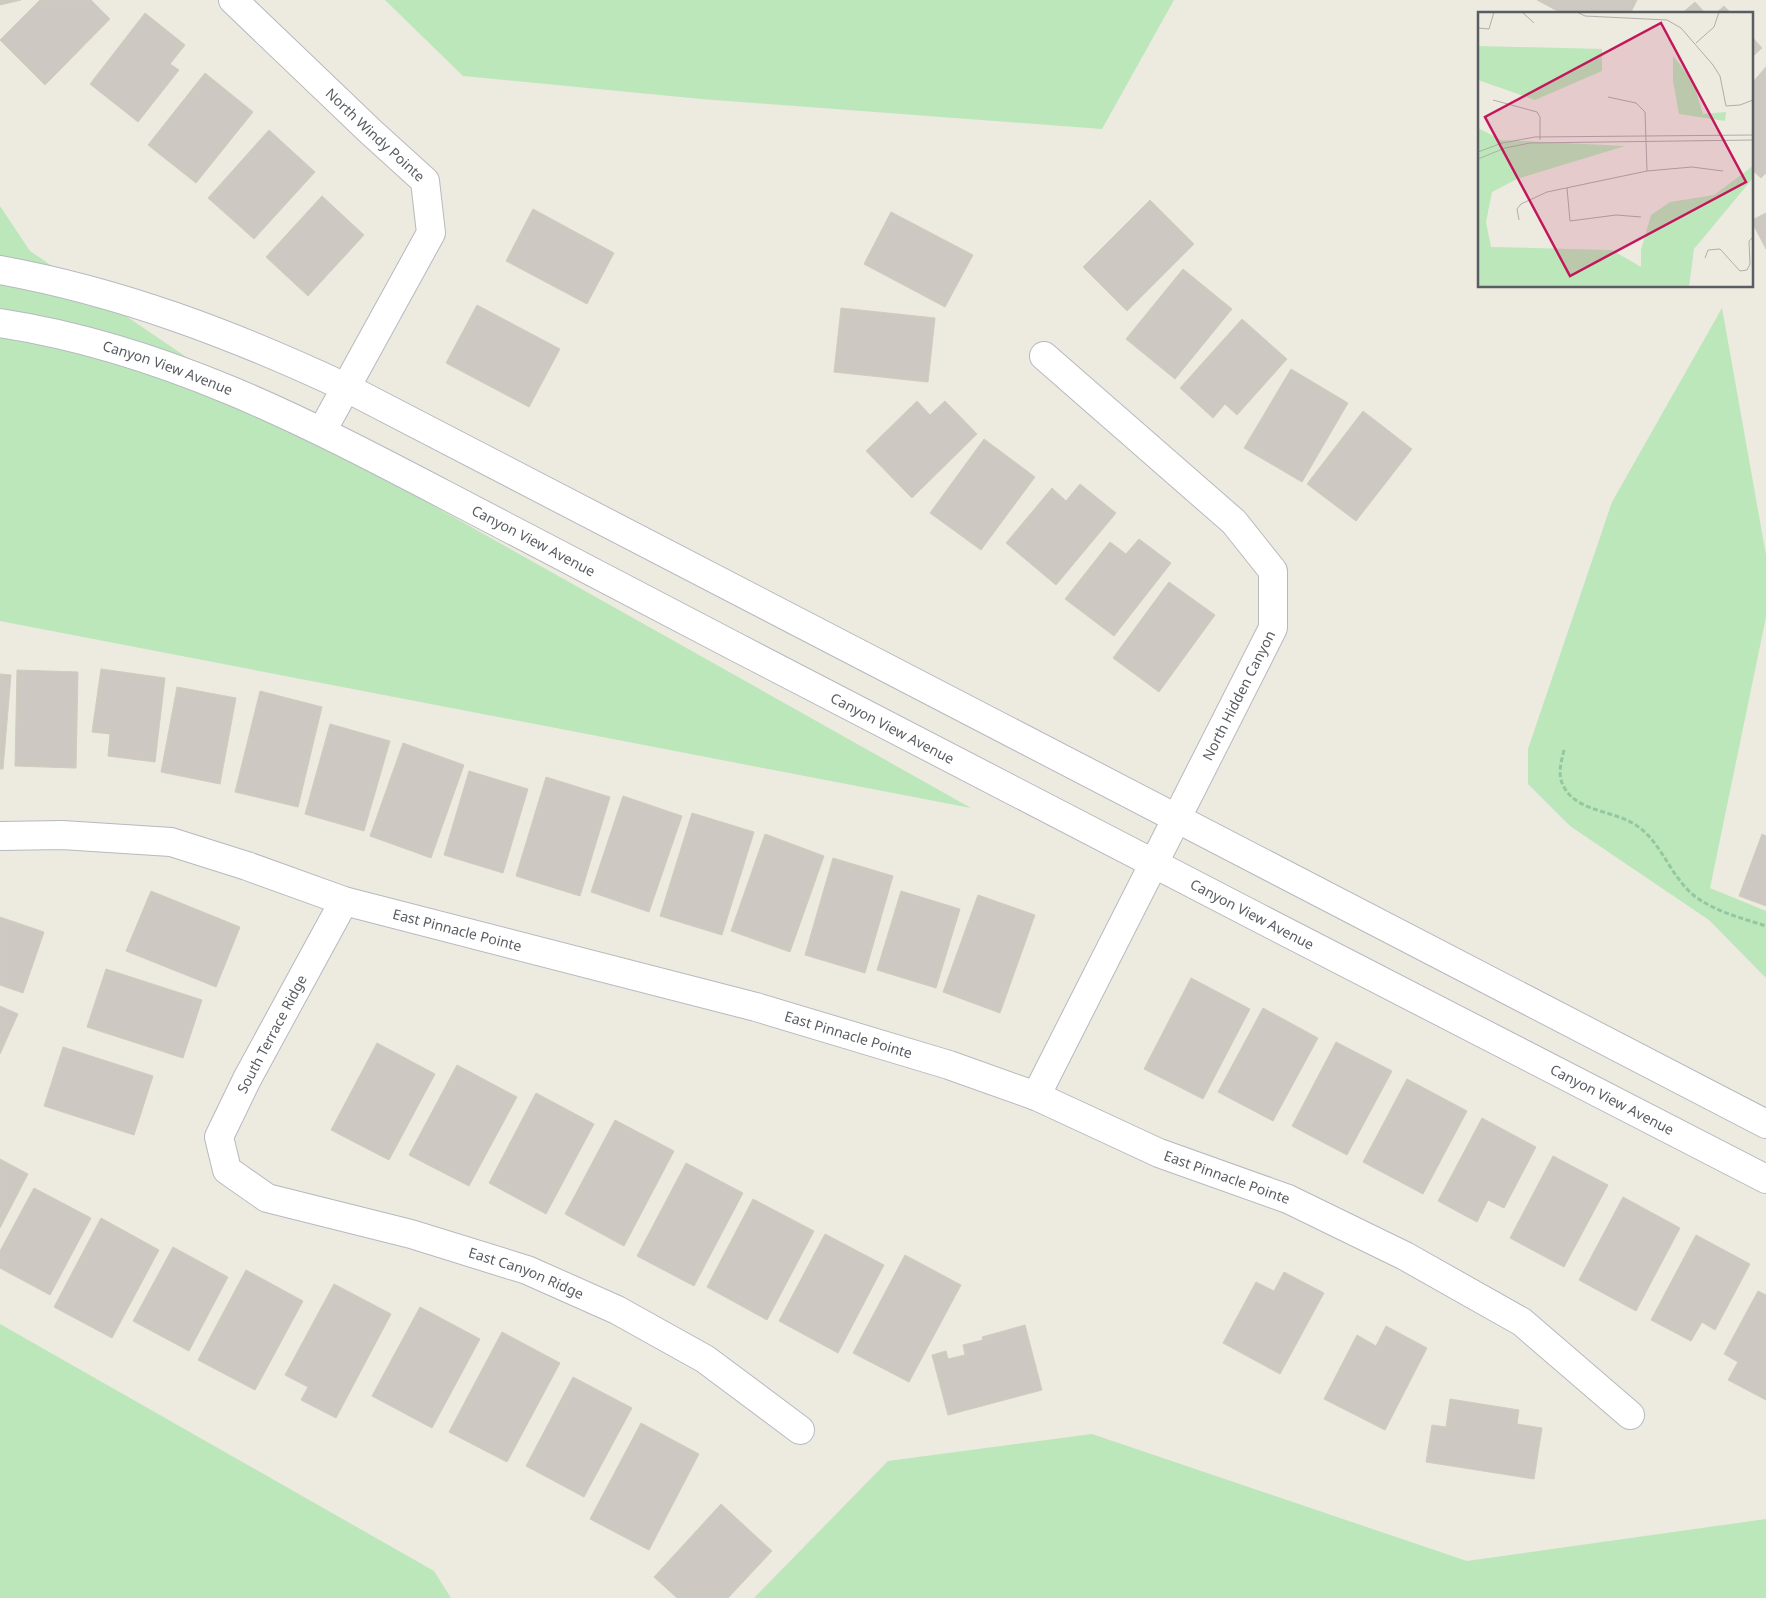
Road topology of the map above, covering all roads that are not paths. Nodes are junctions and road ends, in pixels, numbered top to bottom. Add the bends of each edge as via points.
1 (233, 0) edge
2 (0, 270) edge
3 (0, 323) edge
4 (1044, 356) dead end
5 (345, 387) junction
6 (322, 431) junction
7 (1176, 819) junction
8 (0, 836) edge
9 (1154, 863) junction
10 (344, 901) junction
11 (1036, 1096) junction
12 (1766, 1124) edge
13 (227, 1170) joint
14 (1766, 1179) edge
15 (1630, 1415) dead end
16 (800, 1430) dead end

1 - 5 street, North Windy Pointe via 425,181 431,233
2 - 5 street via 106,294 159,310 231,337
3 - 6 street, Canyon View Avenue via 84,340 149,359 246,396
4 - 7 street, North Hidden Canyon via 1234,522 1273,571 1273,628
5 - 6 street, North Windy Pointe
5 - 7 street
6 - 9 street, Canyon View Avenue
7 - 9 street, North Hidden Canyon
7 - 12 street
8 - 10 street, East Pinnacle Pointe via 62,835 171,842
9 - 11 street, North Hidden Canyon
9 - 14 street, Canyon View Avenue
10 - 11 street, East Pinnacle Pointe via 756,1006 949,1064
10 - 13 street, South Terrace Ridge via 219,1137
11 - 15 street, East Pinnacle Pointe via 1159,1153 1288,1199 1405,1256 1522,1322
13 - 16 street, East Canyon Ridge via 267,1198 411,1234 526,1270 617,1310 705,1359

